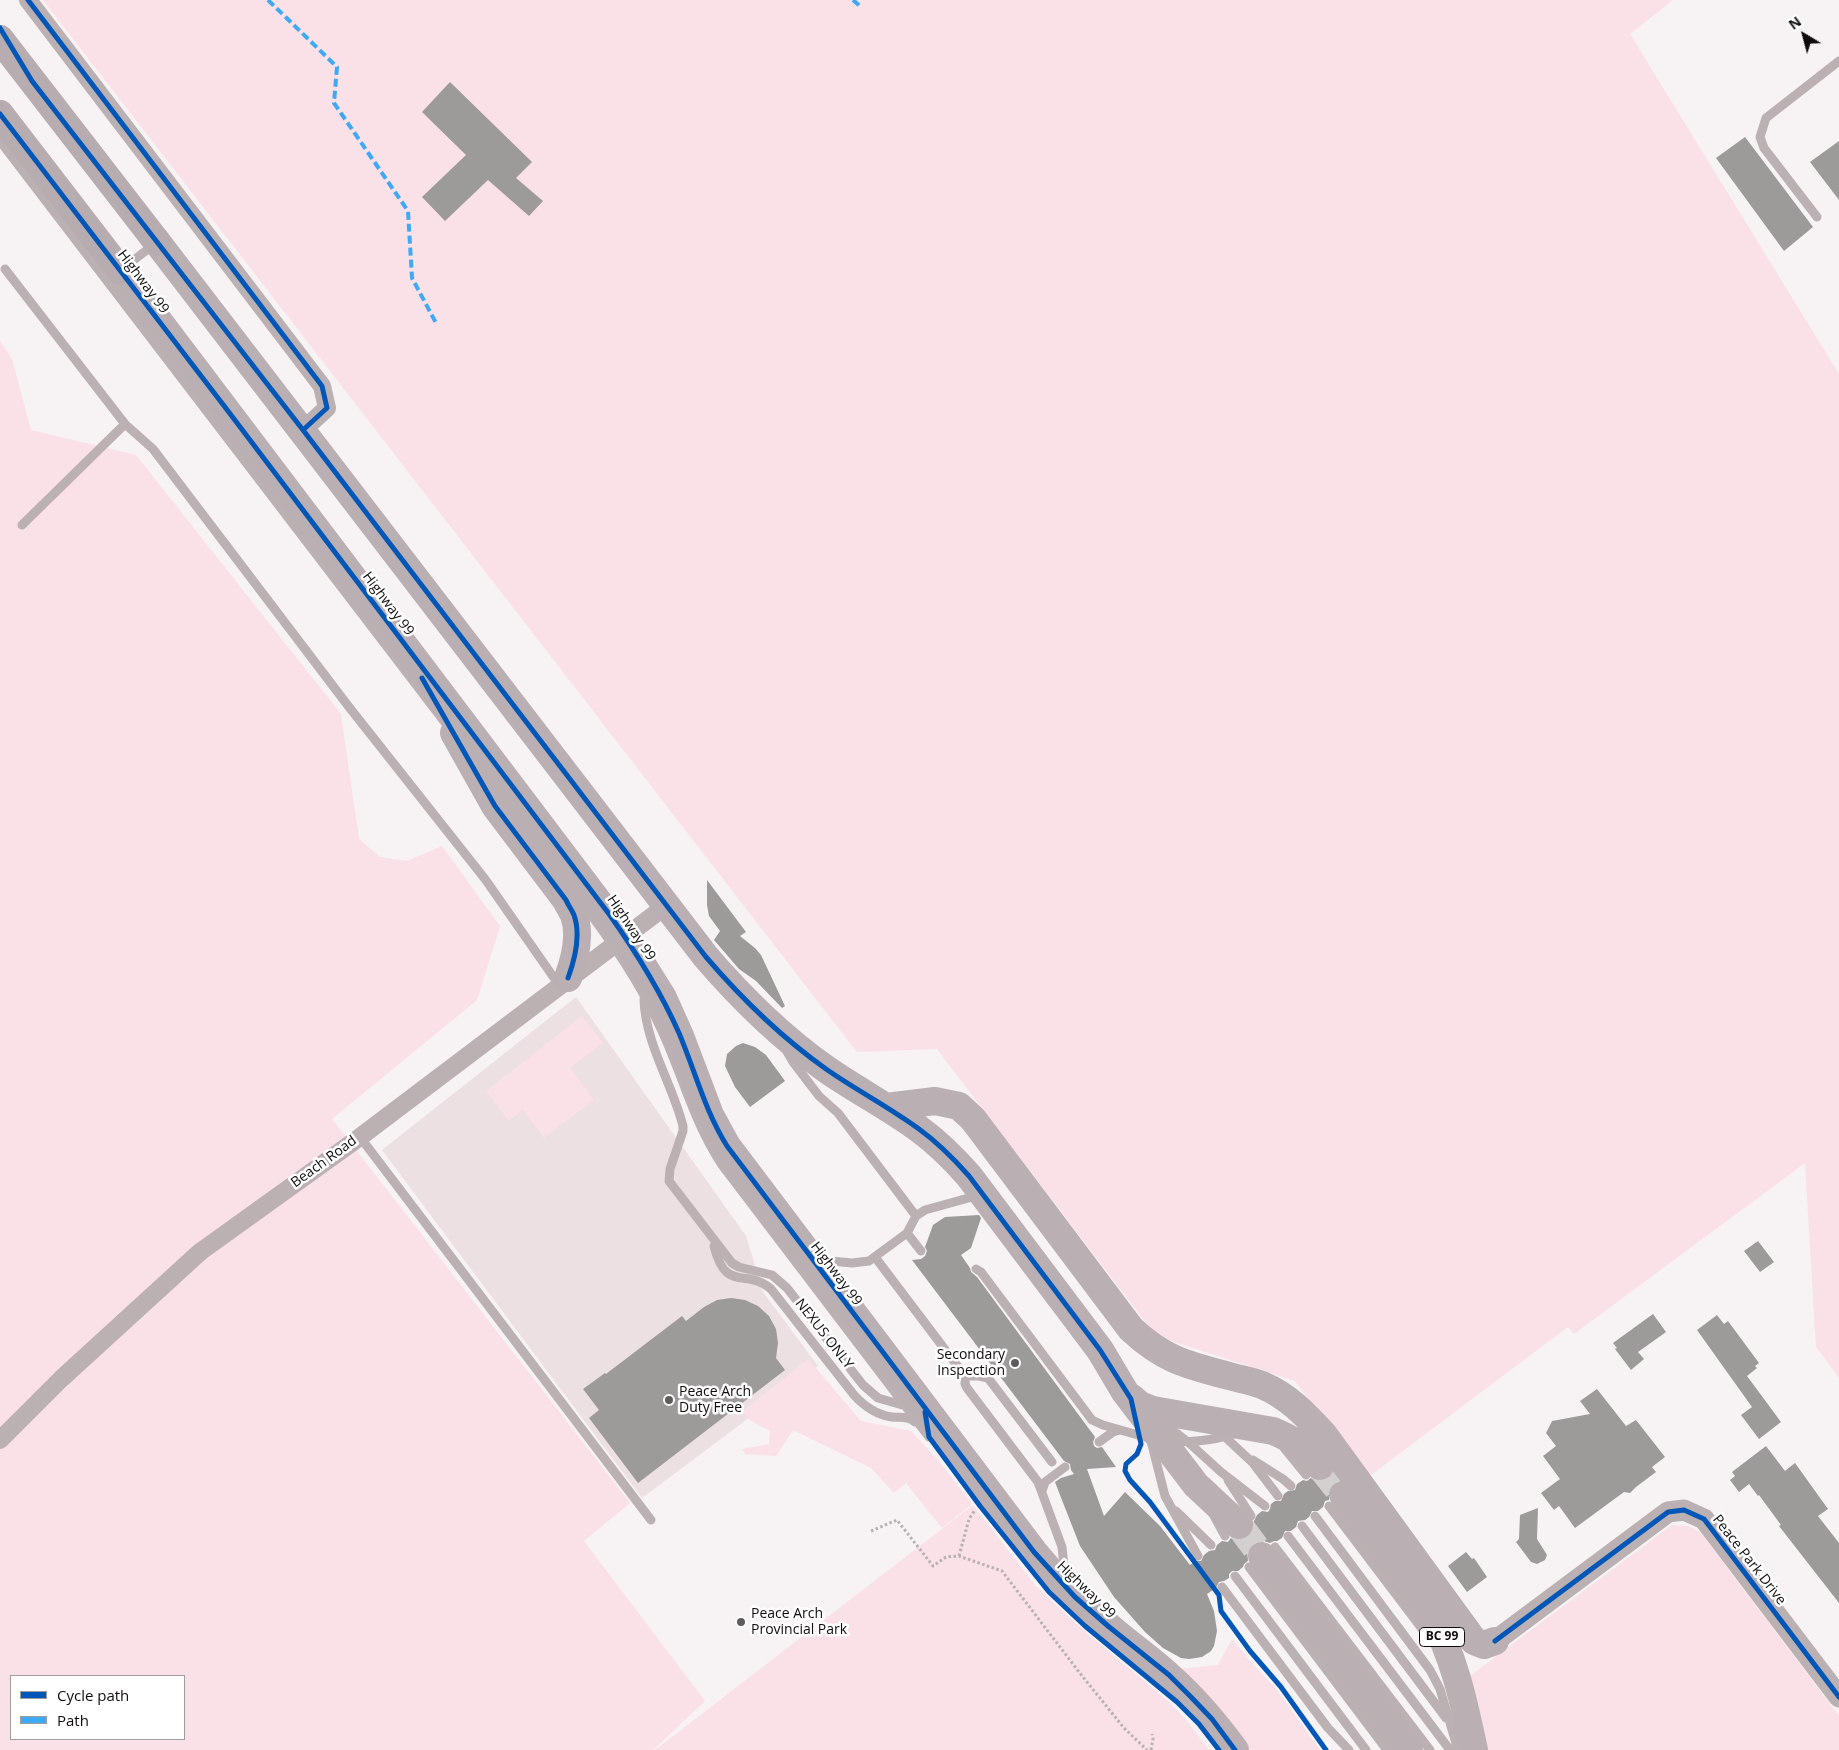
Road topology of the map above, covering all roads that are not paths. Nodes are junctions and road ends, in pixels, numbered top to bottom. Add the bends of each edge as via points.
1 (28, 0) edge
2 (0, 28) edge
3 (0, 38) edge
4 (1839, 61) edge
5 (32, 80) junction
6 (0, 114) edge
7 (0, 141) edge
8 (1817, 217) dead end
9 (157, 242) junction
10 (5, 269) dead end
11 (120, 270) junction
12 (125, 424) junction
13 (302, 430) junction
14 (22, 525) dead end
15 (396, 632) junction
16 (455, 736) junction
17 (502, 797) dead end
18 (572, 890) dead end
19 (667, 905) junction
20 (626, 947) junction
21 (563, 982) junction
22 (644, 995) junction
23 (777, 1030) junction
24 (886, 1107) junction
25 (360, 1136) junction
26 (988, 1201) junction
27 (916, 1216) junction
28 (907, 1233) junction
29 (800, 1244) junction
30 (714, 1246) dead end
31 (921, 1251) dead end
32 (875, 1257) junction
33 (976, 1269) dead end
34 (965, 1376) junction
35 (1135, 1403) junction
36 (920, 1420) junction
37 (1257, 1427) junction
38 (1120, 1430) junction
39 (1173, 1435) junction
40 (1226, 1436) junction
41 (0, 1440) edge
42 (1099, 1442) dead end
43 (1245, 1454) junction
44 (1052, 1462) dead end
45 (1065, 1467) dead end
46 (1313, 1470) tunnel mouth
47 (1221, 1472) junction
48 (1291, 1486) dead end
49 (1042, 1491) junction
50 (1278, 1496) dead end
51 (1336, 1500) tunnel mouth
52 (1169, 1503) junction
53 (1265, 1506) dead end
54 (1314, 1516) dead end
55 (651, 1520) dead end
56 (1238, 1526) joint
57 (1302, 1526) dead end
58 (1288, 1536) dead end
59 (1212, 1545) dead end
60 (1198, 1556) dead end
61 (1262, 1557) tunnel mouth
62 (1235, 1576) dead end
63 (1279, 1580) junction
64 (1222, 1587) dead end
65 (1075, 1597) junction
66 (1495, 1641) joint
67 (1839, 1697) edge
68 (1463, 1747) edge
69 (1219, 1750) edge
70 (1236, 1750) edge
71 (1349, 1750) edge
72 (1366, 1750) edge
73 (1387, 1750) edge
74 (1409, 1750) edge
75 (1430, 1750) edge
76 (1450, 1750) edge

1 - 13 street via 322,386 327,408
2 - 5 highway
3 - 5 highway
4 - 8 lane via 1766,118 1760,137 1764,148
5 - 9 highway
6 - 11 highway, Highway 99
7 - 16 lane
9 - 11 lane
9 - 13 highway
10 - 12 lane
11 - 15 highway, Highway 99
12 - 14 lane
12 - 21 lane via 153,449
13 - 19 highway
15 - 16 highway
15 - 20 highway, Highway 99
16 - 17 lane
16 - 21 highway via 496,806 574,915 574,960
18 - 20 lane, NEXUS ONLY
19 - 20 street, Beach Road
19 - 23 highway via 729,983
20 - 21 street, Beach Road
20 - 22 lane
20 - 22 lane, NEXUS ONLY
20 - 29 highway, Highway 99 via 672,1017 719,1133
21 - 25 street, Beach Road
22 - 36 lane, NEXUS ONLY via 712,1150
22 - 36 lane via 649,1032 683,1126 669,1181 732,1263 777,1278 863,1385 878,1398
23 - 24 highway via 828,1070
23 - 27 lane via 792,1062 818,1096 838,1112
24 - 26 highway via 949,1154
24 - 66 highway via 936,1101 959,1106 974,1119 1131,1329 1149,1346 1185,1365 1260,1384 1300,1408 1324,1435 1474,1641 1484,1645
25 - 41 street, Beach Road via 200,1252 61,1379
25 - 55 lane
26 - 27 lane via 972,1197 925,1210
26 - 35 highway via 1100,1350
27 - 28 lane
28 - 31 lane
28 - 32 lane
29 - 32 lane via 813,1254 831,1261 861,1263
29 - 36 highway, Highway 99
30 - 36 lane, NEXUS ONLY via 724,1271 771,1289 866,1406 885,1416
32 - 34 lane
33 - 38 lane via 1092,1420
34 - 44 lane via 988,1378
34 - 49 lane via 967,1388
35 - 39 highway
35 - 39 highway via 1153,1410
36 - 65 highway, Highway 99
36 - 69 highway via 980,1506 1049,1592 1177,1702
37 - 39 highway
37 - 40 lane
37 - 46 highway via 1274,1431 1305,1449
38 - 39 lane
38 - 42 lane
39 - 40 lane
39 - 40 lane
39 - 47 lane
39 - 52 lane via 1162,1488
39 - 56 highway via 1196,1485
40 - 43 lane
43 - 48 lane
43 - 50 lane
45 - 49 lane via 1045,1482
47 - 53 lane
47 - 56 lane
49 - 65 lane via 1062,1547 1065,1578
51 - 68 highway, BC 99 via 1430,1613 1443,1638 1460,1689
52 - 59 lane
52 - 60 lane
54 - 68 lane via 1430,1670
57 - 68 lane via 1439,1707
58 - 76 lane
61 - 63 highway
62 - 72 lane
63 - 73 lane
63 - 74 highway
63 - 75 lane
64 - 71 lane via 1328,1728
65 - 70 highway, Highway 99 via 1169,1675 1201,1707
66 - 67 street, Peace Park Drive via 1668,1512 1684,1510 1704,1519

